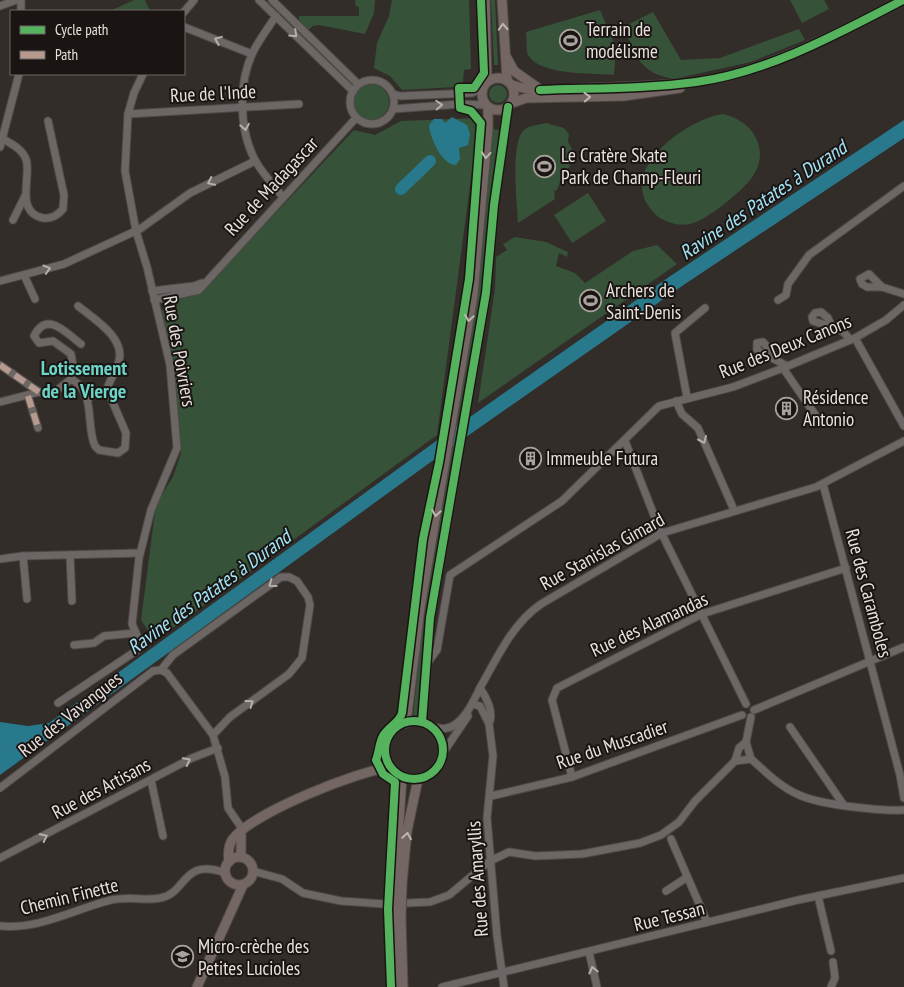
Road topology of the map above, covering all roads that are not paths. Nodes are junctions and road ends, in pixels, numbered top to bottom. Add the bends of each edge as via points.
1 (16, 0) edge
2 (194, 0) edge
3 (259, 0) edge
4 (272, 0) edge
5 (485, 0) edge
6 (502, 0) edge
7 (904, 0) edge
8 (0, 6) edge
9 (185, 11) edge
10 (276, 16) junction
11 (185, 27) edge
12 (252, 54) junction
13 (505, 54) junction
14 (18, 75) edge
15 (143, 75) edge
16 (695, 82) junction
17 (510, 83) junction
18 (358, 84) junction
19 (485, 84) junction
20 (352, 90) junction
21 (540, 90) junction
22 (393, 94) junction
23 (299, 104) dead end
24 (510, 105) junction
25 (487, 106) junction
26 (243, 108) junction
27 (393, 109) junction
28 (128, 114) junction
29 (356, 118) junction
30 (48, 121) dead end
31 (3, 139) junction
32 (0, 147) edge
33 (255, 161) junction
34 (904, 186) edge
35 (25, 196) junction
36 (283, 197) junction
37 (13, 220) dead end
38 (136, 231) junction
39 (24, 275) junction
40 (210, 276) junction
41 (0, 282) edge
42 (882, 287) dead end
43 (152, 291) junction
44 (904, 294) edge
45 (34, 299) dead end
46 (154, 300) junction
47 (778, 300) dead end
48 (904, 305) edge
49 (78, 306) dead end
50 (705, 308) dead end
51 (831, 326) dead end
52 (852, 339) junction
53 (81, 344) dead end
54 (771, 357) dead end
55 (0, 365) edge
56 (785, 367) junction
57 (71, 379) junction
58 (107, 389) junction
59 (39, 392) junction
60 (28, 396) junction
61 (88, 398) junction
62 (687, 398) junction
63 (676, 401) junction
64 (0, 402) edge
65 (816, 416) dead end
66 (904, 426) edge
67 (38, 428) dead end
68 (625, 441) junction
69 (904, 442) edge
70 (823, 484) junction
71 (734, 510) junction
72 (662, 532) junction
73 (140, 553) junction
74 (70, 555) junction
75 (23, 556) junction
76 (0, 559) edge
77 (846, 568) junction
78 (27, 599) dead end
79 (72, 601) dead end
80 (702, 614) junction
81 (135, 633) junction
82 (74, 645) dead end
83 (904, 648) edge
84 (871, 662) junction
85 (425, 666) junction
86 (161, 670) junction
87 (480, 688) junction
88 (58, 703) dead end
89 (472, 704) junction
90 (746, 704) junction
91 (753, 713) junction
92 (742, 714) junction
93 (422, 722) junction
94 (406, 723) junction
95 (489, 724) junction
96 (790, 727) dead end
97 (432, 728) junction
98 (213, 735) junction
99 (746, 742) junction
100 (218, 748) junction
101 (443, 754) junction
102 (386, 755) junction
103 (751, 759) junction
104 (735, 761) junction
105 (390, 767) junction
106 (371, 770) junction
107 (402, 777) junction
108 (572, 777) junction
109 (418, 779) junction
110 (151, 780) junction
111 (0, 788) edge
112 (490, 796) junction
113 (904, 798) edge
114 (844, 804) junction
115 (904, 810) edge
116 (242, 831) junction
117 (163, 836) dead end
118 (671, 839) dead end
119 (241, 857) junction
120 (0, 858) edge
121 (490, 861) junction
122 (229, 862) junction
123 (253, 872) junction
124 (226, 873) junction
125 (686, 878) junction
126 (904, 878) edge
127 (239, 884) junction
128 (398, 884) junction
129 (666, 891) dead end
130 (818, 896) junction
131 (707, 922) junction
132 (0, 926) edge
133 (397, 949) junction
134 (831, 951) dead end
135 (589, 952) junction
136 (833, 962) dead end
137 (502, 972) junction
138 (197, 987) edge
139 (397, 987) edge
140 (403, 987) edge
141 (443, 987) edge
142 (504, 987) edge
143 (597, 987) edge
144 (831, 987) edge

1 - 8 street
2 - 9 street
3 - 10 street
4 - 18 street
5 - 19 main road
13 -> 6 main road
7 - 16 main road via 777,59
10 - 12 street
10 -> 20 street
12 -> 11 street
12 - 26 street via 244,83
13 - 17 main road
13 - 21 main road via 514,71
14 - 31 street
15 - 28 street, Rue des Poivriers
16 - 21 main road
24 -> 16 main road via 526,98 640,94 684,87
17 - 19 main road via 497,77
17 - 21 main road
17 - 24 main road via 514,94
18 - 20 street
18 - 22 street via 376,80
19 - 22 street via 472,93
19 - 25 main road via 482,97
20 - 29 street via 350,105
22 - 27 street
23 - 26 street, Rue de l'Inde
24 - 25 main road via 498,110
24 - 85 main road via 494,205 486,293 434,592
27 -> 25 street via 460,104
25 -> 94 main road via 488,129 473,295 420,608
26 - 28 street, Rue de l'Inde
26 -> 33 street via 247,137
27 - 29 street via 378,124
28 - 38 street, Rue des Poivriers via 125,171
29 - 36 street, Rue de Madagascar
30 - 35 street via 64,195 63,209 54,217 42,218 29,208
31 - 32 street
31 - 35 street via 25,158
33 - 36 street
33 -> 38 street via 190,193
34 - 47 street via 809,255 788,284 786,295
35 - 37 street
36 - 40 street, Rue de Madagascar
39 -> 38 street via 64,264
38 - 43 street, Rue des Poivriers
39 - 41 street
39 - 45 street
40 - 43 street, Rue de Madagascar via 194,286
40 - 46 street, Rue de Madagascar via 195,292
42 - 44 street
43 - 46 street, Rue des Poivriers
46 - 73 street, Rue des Poivriers via 172,376 178,448 152,510
48 - 52 street, Rue des Deux Canons via 886,320
49 - 58 street via 110,333 119,347 119,363
50 - 62 street via 676,332
51 - 52 street
52 - 56 street, Rue des Deux Canons
52 - 66 street
53 - 57 street via 50,323 34,336 39,343 53,341 71,354 74,370
54 - 56 street
55 - 59 street
56 - 62 street, Rue des Deux Canons via 734,387
56 - 65 street
57 - 59 street via 56,391
57 - 61 street
58 - 61 street
58 - 61 street via 126,433 125,448 118,453 109,454 95,446
59 - 60 street
60 - 64 street
60 - 67 street
62 - 63 street, Rue des Deux Canons
63 - 68 street, Rue des Deux Canons via 659,406
63 -> 71 street via 682,414 698,428
68 - 72 street
68 - 85 street, Rue des Deux Canons via 562,501 450,575 437,650
69 - 70 street, Rue Stanislas Gimard
70 - 71 street, Rue Stanislas Gimard
70 - 77 street, Rue des Caramboles
71 - 72 street, Rue Stanislas Gimard
72 - 80 street
72 - 87 street, Rue Stanislas Gimard via 531,610 508,639
73 - 74 street
73 - 81 street, Rue des Poivriers via 132,615
74 - 75 street
74 - 79 street
75 - 76 street
75 - 78 street
77 - 80 street, Rue des Alamandas
77 - 84 street, Rue des Caramboles
80 - 90 street
80 - 108 street, Rue des Alamandas via 557,688 552,700
81 - 82 street via 104,636 94,643
81 - 88 street, Rue des Poivriers via 140,642 139,649
83 - 84 street
84 - 91 street
84 - 113 street, Rue des Caramboles
85 - 93 main road
86 - 98 street via 167,673
98 -> 86 street, Rue des Vavangues via 230,717 289,674 302,658 310,606 297,581 281,577 173,655
86 - 111 street, Rue des Vavangues via 153,671
87 - 89 street, Rue Stanislas Gimard
87 - 95 street, Rue des Amaryllis via 488,703
89 - 95 street via 483,710
89 - 97 street, Rue Stanislas Gimard via 457,723 443,729
89 - 101 street, Rue Stanislas Gimard via 467,718
90 - 91 street via 750,705
90 - 92 street via 741,708
91 - 92 street via 747,718
91 - 99 street
92 - 108 street, Rue du Muscadier
93 - 94 main road
93 - 97 main road
94 - 102 main road via 391,733
95 - 112 street, Rue des Amaryllis via 493,756
96 - 114 street
97 - 101 main road via 438,735
98 - 100 street
99 - 103 street
99 - 104 street via 739,748
110 -> 100 street, Rue des Artisans
100 - 116 street via 228,808
101 - 109 main road via 435,771
102 - 105 main road
102 - 106 main road
103 - 104 street
103 - 114 street via 796,794
104 - 121 street via 679,822 661,835 640,843 582,854 536,856 509,852
105 - 106 main road
105 - 107 main road
106 - 116 main road via 280,806
107 - 109 main road
107 - 128 main road
108 - 112 street, Rue du Muscadier
128 -> 109 main road
110 - 117 street
120 -> 110 street, Rue des Artisans
112 - 121 street, Rue des Amaryllis via 487,818
114 - 115 street
116 - 119 main road
116 - 122 main road via 232,841
118 - 125 street
119 - 122 main road
119 - 123 main road via 250,863
121 - 123 street via 449,895 417,903 341,901 304,893 282,879
121 - 137 street, Rue des Amaryllis
122 - 124 main road
123 - 127 main road via 250,880
124 - 127 main road
124 - 132 street, Chemin Finette via 214,869 192,872 169,895 160,898 124,898 41,922
125 - 129 street
125 - 131 street
126 - 130 street, Rue Tessan
127 - 138 main road via 234,904
128 - 133 main road, bridge
130 - 131 street, Rue Tessan
130 - 134 street
131 - 135 street, Rue Tessan
133 - 139 main road
133 - 140 main road
135 - 137 street, Rue Tessan
143 -> 135 street
136 - 144 street via 835,978
137 - 141 street, Rue Tessan
137 - 142 street, Rue des Amaryllis

